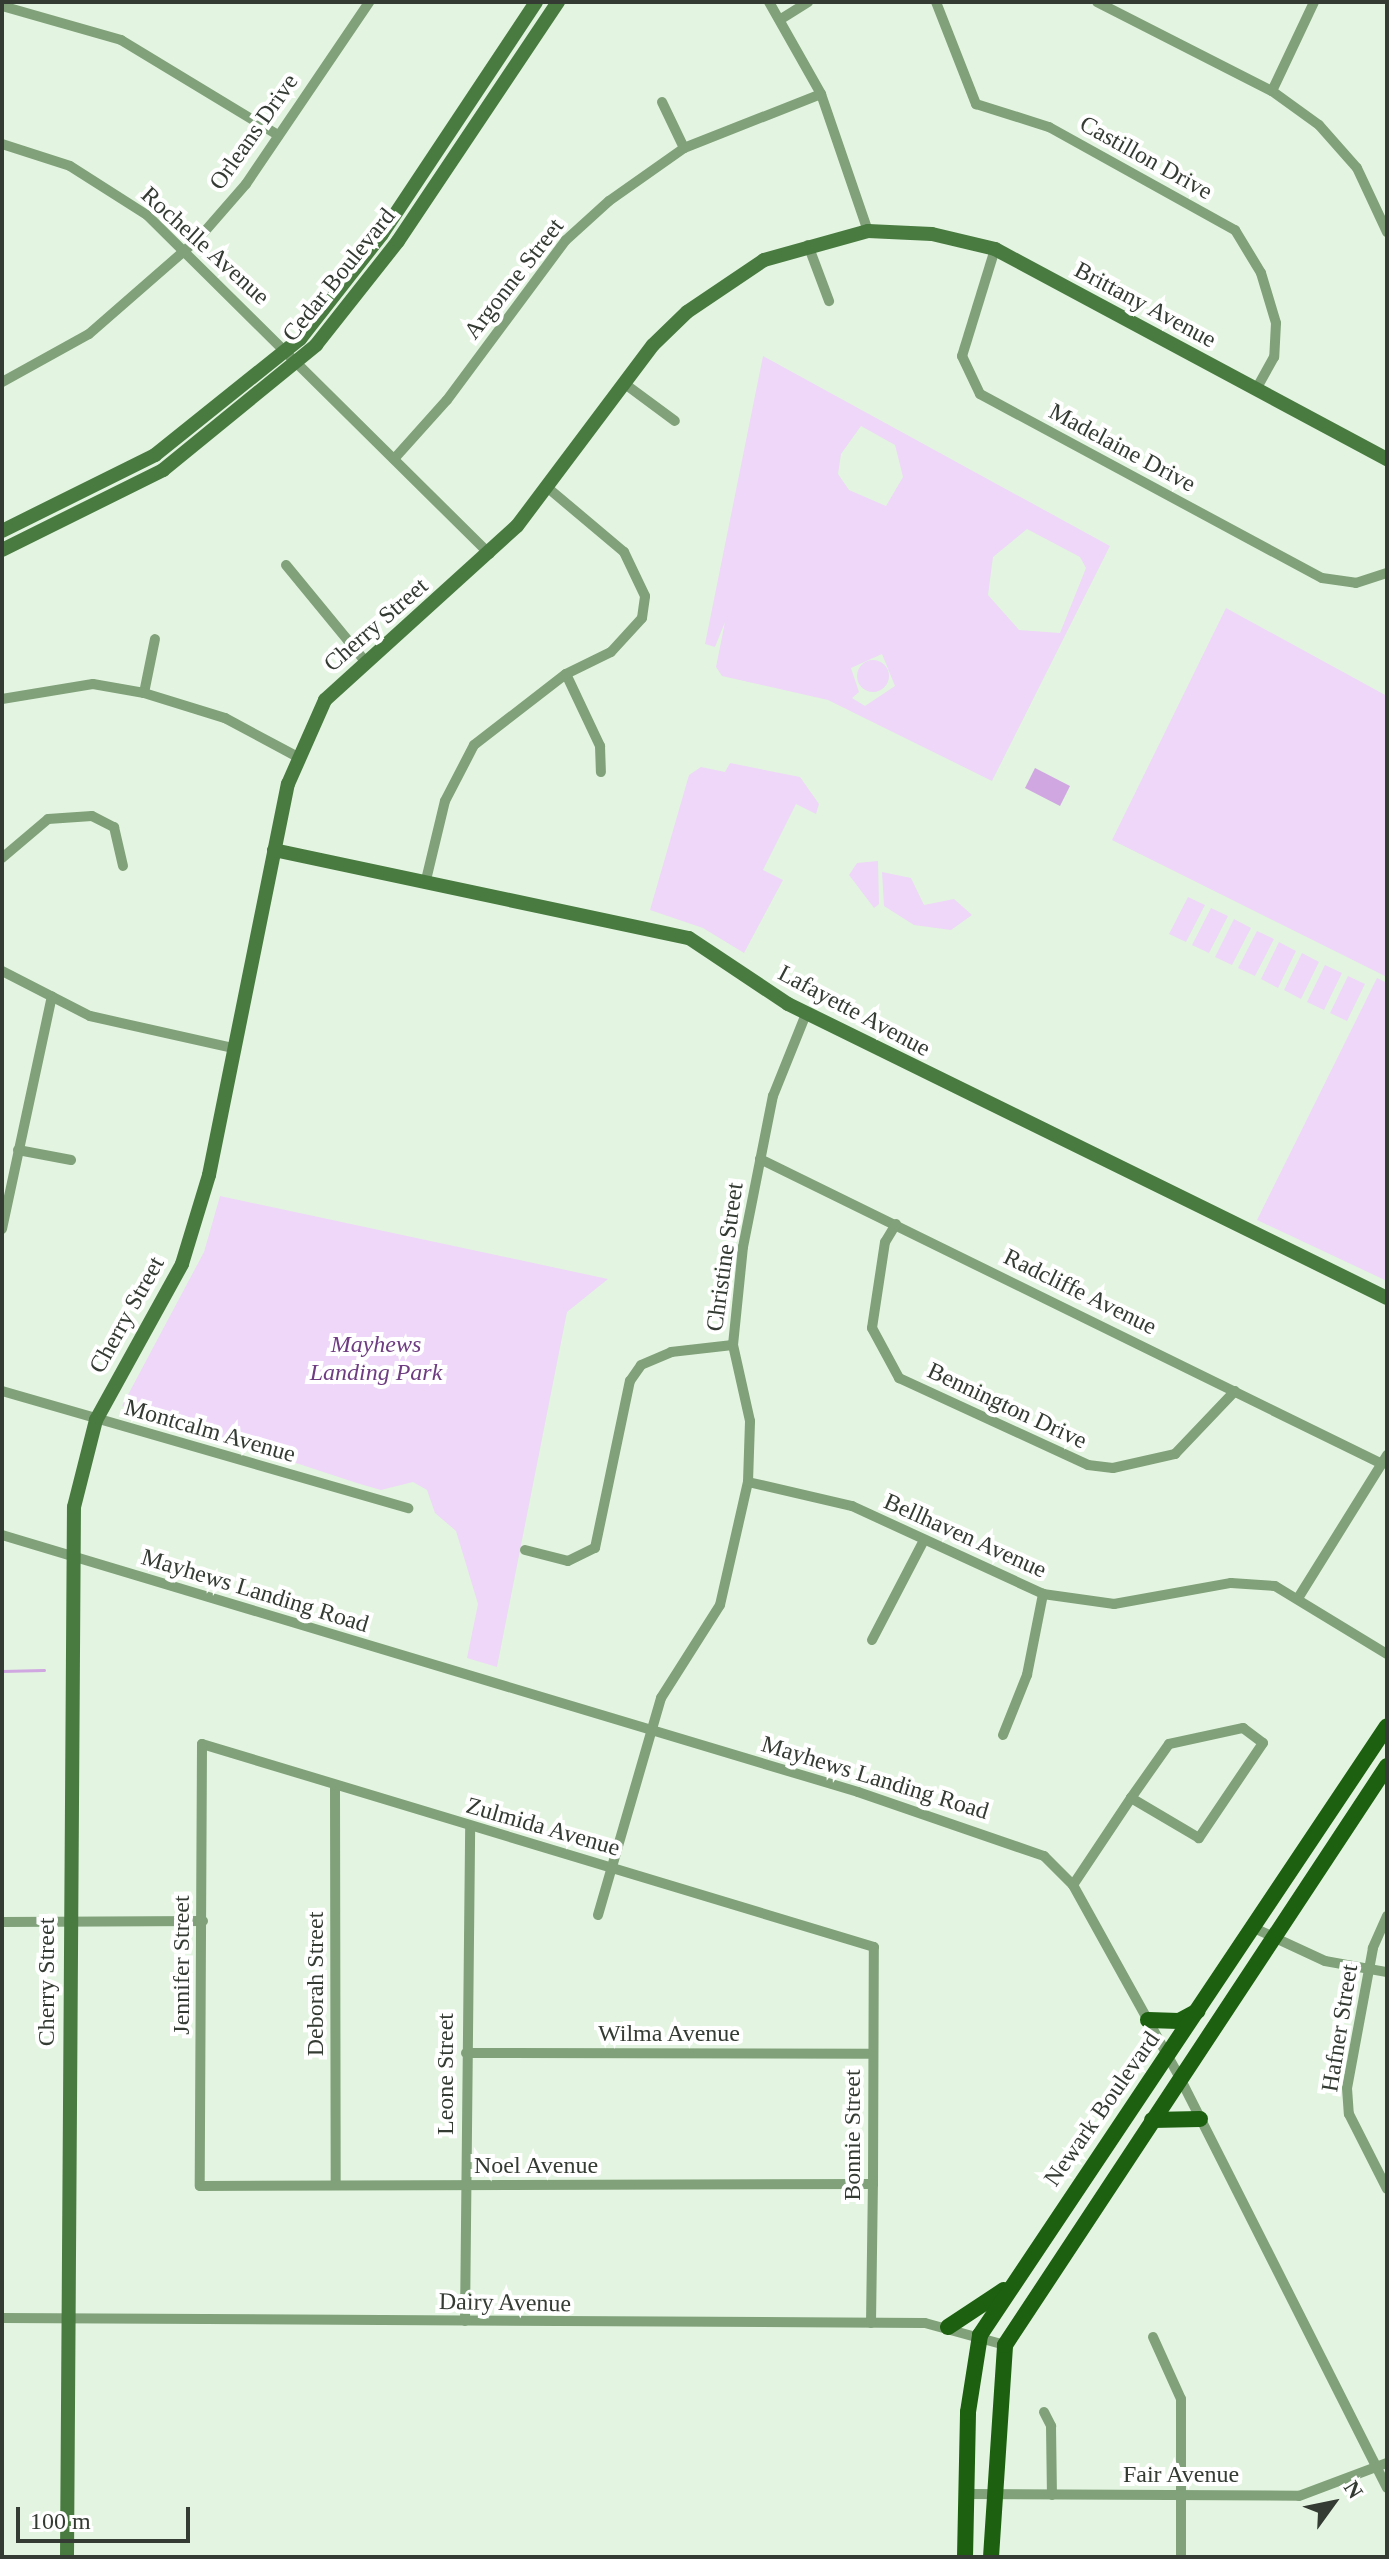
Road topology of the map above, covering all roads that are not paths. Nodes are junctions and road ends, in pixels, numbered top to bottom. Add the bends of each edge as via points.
1 (369, 2) edge
2 (536, 2) edge
3 (558, 2) edge
4 (769, 2) edge
5 (808, 2) edge
6 (936, 2) edge
7 (1097, 2) edge
8 (1314, 2) edge
9 (2, 6) edge
10 (781, 19) junction
11 (1272, 91) junction
12 (821, 94) junction
13 (662, 102) dead end
14 (278, 135) junction
15 (2, 144) edge
16 (684, 148) junction
17 (1385, 220) edge
18 (868, 231) junction
19 (1387, 232) edge
20 (808, 245) junction
21 (995, 249) junction
22 (186, 251) junction
23 (829, 301) dead end
24 (292, 356) junction
25 (2, 382) edge
26 (625, 384) junction
27 (1256, 389) junction
28 (675, 421) dead end
29 (394, 459) junction
30 (1387, 459) edge
31 (548, 488) junction
32 (2, 531) edge
33 (2, 550) edge
34 (489, 554) junction
35 (286, 565) dead end
36 (1387, 573) edge
37 (155, 639) dead end
38 (364, 660) junction
39 (566, 674) junction
40 (144, 693) junction
41 (2, 699) edge
42 (296, 756) junction
43 (601, 772) dead end
44 (274, 850) junction
45 (2, 858) edge
46 (123, 866) dead end
47 (426, 880) junction
48 (2, 971) edge
49 (52, 996) junction
50 (806, 1014) junction
51 (233, 1048) junction
52 (18, 1150) junction
53 (760, 1159) junction
54 (71, 1160) dead end
55 (896, 1224) junction
56 (2, 1229) edge
57 (1387, 1298) edge
58 (733, 1345) junction
59 (2, 1391) edge
60 (1235, 1391) junction
61 (96, 1420) junction
62 (1385, 1459) edge
63 (748, 1482) junction
64 (408, 1508) dead end
65 (2, 1535) edge
66 (924, 1540) junction
67 (525, 1550) dead end
68 (68, 1555) junction
69 (1043, 1594) junction
70 (1300, 1595) junction
71 (872, 1640) dead end
72 (1387, 1654) edge
73 (1387, 1726) edge
74 (650, 1729) junction
75 (1003, 1735) dead end
76 (202, 1744) joint
77 (1387, 1766) edge
78 (335, 1786) junction
79 (1131, 1798) junction
80 (470, 1827) junction
81 (610, 1867) junction
82 (1073, 1885) junction
83 (598, 1915) dead end
84 (1387, 1916) edge
85 (203, 1921) junction
86 (2, 1922) edge
87 (71, 1923) junction
88 (1254, 1928) junction
89 (1273, 1937) junction
90 (874, 1947) joint
91 (1371, 1969) junction
92 (1387, 1972) edge
93 (1199, 2010) junction
94 (1148, 2020) junction
95 (466, 2053) junction
96 (873, 2054) junction
97 (1168, 2058) junction
98 (1181, 2080) junction
99 (1200, 2119) junction
100 (1152, 2120) junction
101 (336, 2182) junction
102 (873, 2184) junction
103 (200, 2186) joint
104 (466, 2186) junction
105 (1387, 2189) edge
106 (1009, 2286) junction
107 (67, 2317) junction
108 (2, 2318) edge
109 (465, 2321) junction
110 (871, 2323) junction
111 (948, 2327) junction
112 (980, 2335) junction
113 (1153, 2337) dead end
114 (1005, 2345) junction
115 (1044, 2412) dead end
116 (1382, 2465) edge
117 (1387, 2488) edge
118 (968, 2494) junction
119 (996, 2495) junction
120 (1052, 2495) junction
121 (1181, 2495) junction
122 (67, 2557) edge
123 (965, 2557) edge
124 (991, 2557) edge
125 (1181, 2557) edge

1 - 14 street, Orleans Drive
2 - 24 street, Cedar Boulevard via 353,275
3 - 24 street, Cedar Boulevard via 398,241
4 - 10 street
5 - 10 street
6 - 27 street, Castillon Drive via 976,104 1049,127 1235,230 1261,273 1276,323 1274,357
7 - 11 street
8 - 11 street
9 - 14 street via 121,40
10 - 12 street
11 - 17 street via 1319,125 1357,168
12 - 16 street, Argonne Street
12 - 18 street
13 - 16 street
14 - 22 street, Orleans Drive
15 - 22 street, Rochelle Avenue via 70,166 108,187
16 - 29 street, Argonne Street via 566,240 447,400
17 - 19 street
18 - 20 street, Cherry Street
18 - 21 street, Brittany Avenue via 932,234
20 - 23 street
20 - 26 street, Cherry Street via 712,290 653,345
21 - 27 street, Brittany Avenue
21 - 36 street, Madelaine Drive via 962,356 980,394 1322,578 1356,583
22 - 24 street, Rochelle Avenue
22 - 25 street, Orleans Drive via 89,334
24 - 29 street, Rochelle Avenue
24 - 32 street, Cedar Boulevard via 155,455
24 - 33 street, Cedar Boulevard via 163,470
26 - 28 street
26 - 31 street, Cherry Street
27 - 30 street, Brittany Avenue
29 - 34 street, Rochelle Avenue
31 - 34 street, Cherry Street
31 - 39 street via 624,552 645,596 631,638
34 - 38 street, Cherry Street
35 - 38 street
37 - 40 street
38 - 42 street, Cherry Street via 325,700
39 - 43 street via 600,746
39 - 47 street via 468,754 445,801
40 - 41 street via 62,685
40 - 42 street via 225,718
42 - 44 street, Cherry Street
44 - 47 street, Lafayette Avenue
44 - 51 street, Cherry Street
45 - 46 street via 48,819 92,816 114,827
47 - 50 street, Lafayette Avenue via 689,938
48 - 49 street
49 - 51 street via 90,1016
49 - 52 street
50 - 53 street, Christine Street via 773,1096
50 - 57 street, Lafayette Avenue
51 - 61 street, Cherry Street via 207,1182 182,1264
52 - 54 street
52 - 56 street
53 - 55 street, Radcliffe Avenue
53 - 58 street, Christine Street
55 - 60 street, Radcliffe Avenue
55 - 60 street, Bennington Drive via 885,1242 872,1328 899,1378 1088,1465 1113,1468 1175,1454
58 - 63 street, Christine Street via 750,1421
58 - 67 street via 671,1352 641,1365 630,1381 595,1548 568,1561
59 - 61 street, Montcalm Avenue
60 - 62 street, Radcliffe Avenue
61 - 64 street, Montcalm Avenue
61 - 68 street, Cherry Street
62 - 70 street
63 - 66 street, Bellhaven Avenue via 852,1506
63 - 74 street, Christine Street via 720,1605 677,1667
65 - 68 street, Mayhews Landing Road
66 - 69 street, Bellhaven Avenue
66 - 71 street
68 - 74 street, Mayhews Landing Road
68 - 87 street, Cherry Street
69 - 70 street, Bellhaven Avenue via 1141,1603 1251,1583
69 - 75 street via 1027,1675
70 - 72 street, Bellhaven Avenue
73 - 88 main road, Newark Boulevard
74 - 81 street, Christine Street
74 - 82 street, Mayhews Landing Road via 1015,1843 1044,1856
76 - 78 street, Zulmida Avenue
76 - 85 street, Jennifer Street
77 - 89 main road, Newark Boulevard
78 - 80 street, Zulmida Avenue
78 - 101 street, Deborah Street
79 - 79 street via 1169,1744 1243,1728 1263,1743 1199,1838
79 - 82 street
80 - 81 street, Zulmida Avenue
80 - 95 street, Leone Street
81 - 83 street, Christine Street
81 - 90 street, Zulmida Avenue
82 - 94 street, Mayhews Landing Road
84 - 91 street, Hafner Street
85 - 87 street
85 - 103 street, Jennifer Street
86 - 87 street
87 - 107 street, Cherry Street
88 - 89 street
88 - 93 main road, Newark Boulevard
89 - 91 street via 1325,1961
89 - 98 main road, Newark Boulevard
90 - 96 street, Bonnie Street
91 - 92 street
91 - 105 street, Hafner Street via 1349,2114
93 - 94 main road via 1179,2021
93 - 97 main road, Newark Boulevard
94 - 97 street, Mayhews Landing Road
95 - 96 street, Wilma Avenue
95 - 104 street, Leone Street
96 - 102 street, Bonnie Street
97 - 98 street, Mayhews Landing Road
97 - 106 main road, Newark Boulevard
98 - 99 street, Mayhews Landing Road
98 - 100 main road, Newark Boulevard
99 - 100 main road
99 - 116 street, Mayhews Landing Road
100 - 114 main road, Newark Boulevard
101 - 103 street, Noel Avenue
101 - 104 street, Noel Avenue
102 - 104 street, Noel Avenue
102 - 110 street, Bonnie Street
104 - 109 street, Leone Street
106 - 111 main road
106 - 112 main road, Newark Boulevard
107 - 108 street, Dairy Avenue
107 - 109 street, Dairy Avenue
107 - 122 street, Cherry Street
109 - 110 street, Dairy Avenue
110 - 111 street, Dairy Avenue
111 - 112 street, Dairy Avenue
112 - 114 street, Dairy Avenue
112 - 118 main road, Newark Boulevard via 968,2412
113 - 121 street via 1181,2399
114 - 119 main road, Newark Boulevard
115 - 120 street via 1051,2426
116 - 117 street, Mayhews Landing Road
116 - 121 street, Fair Avenue via 1299,2496
118 - 119 street, Fair Avenue
118 - 123 main road, Newark Boulevard
119 - 120 street, Fair Avenue
119 - 124 main road, Newark Boulevard
120 - 121 street, Fair Avenue
121 - 125 street

